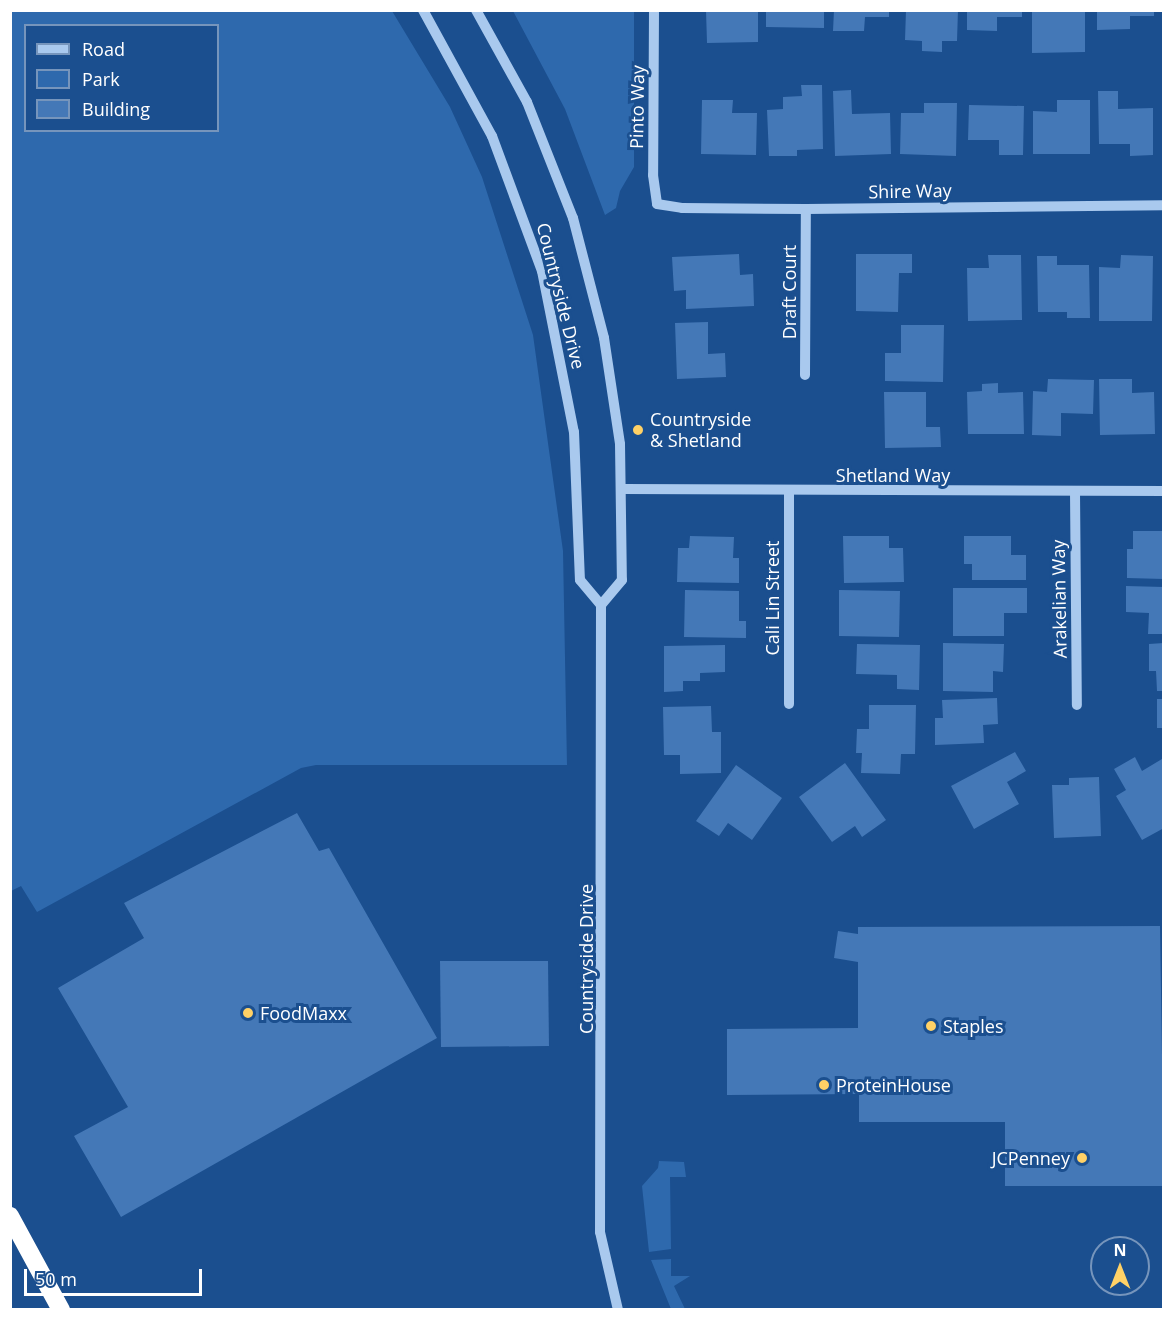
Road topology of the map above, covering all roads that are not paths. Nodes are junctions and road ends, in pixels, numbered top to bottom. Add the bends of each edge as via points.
1 (423, 10) edge
2 (476, 10) edge
3 (654, 10) edge
4 (657, 204) joint
5 (1164, 205) edge
6 (806, 209) junction
7 (805, 375) dead end
8 (622, 489) junction
9 (789, 491) junction
10 (1164, 491) edge
11 (1075, 492) junction
12 (601, 606) junction
13 (789, 704) dead end
14 (1077, 705) dead end
15 (10, 1216) edge
16 (61, 1310) edge
17 (618, 1310) edge

1 - 12 street, Countryside Drive via 492,136 542,271 574,432 580,580
2 - 8 street, Countryside Drive via 527,102 573,218 591,279 612,380
3 - 4 street, Pinto Way via 653,175
4 - 6 street, Shire Way via 682,208
5 - 6 street, Shire Way
6 - 7 street, Draft Court
8 - 9 street, Shetland Way
8 - 12 street, Countryside Drive via 622,580
9 - 11 street, Shetland Way
9 - 13 street, Cali Lin Street
10 - 11 street, Shetland Way
11 - 14 street, Arakelian Way
12 - 17 street, Countryside Drive via 600,1232 604,1264
15 - 16 highway

